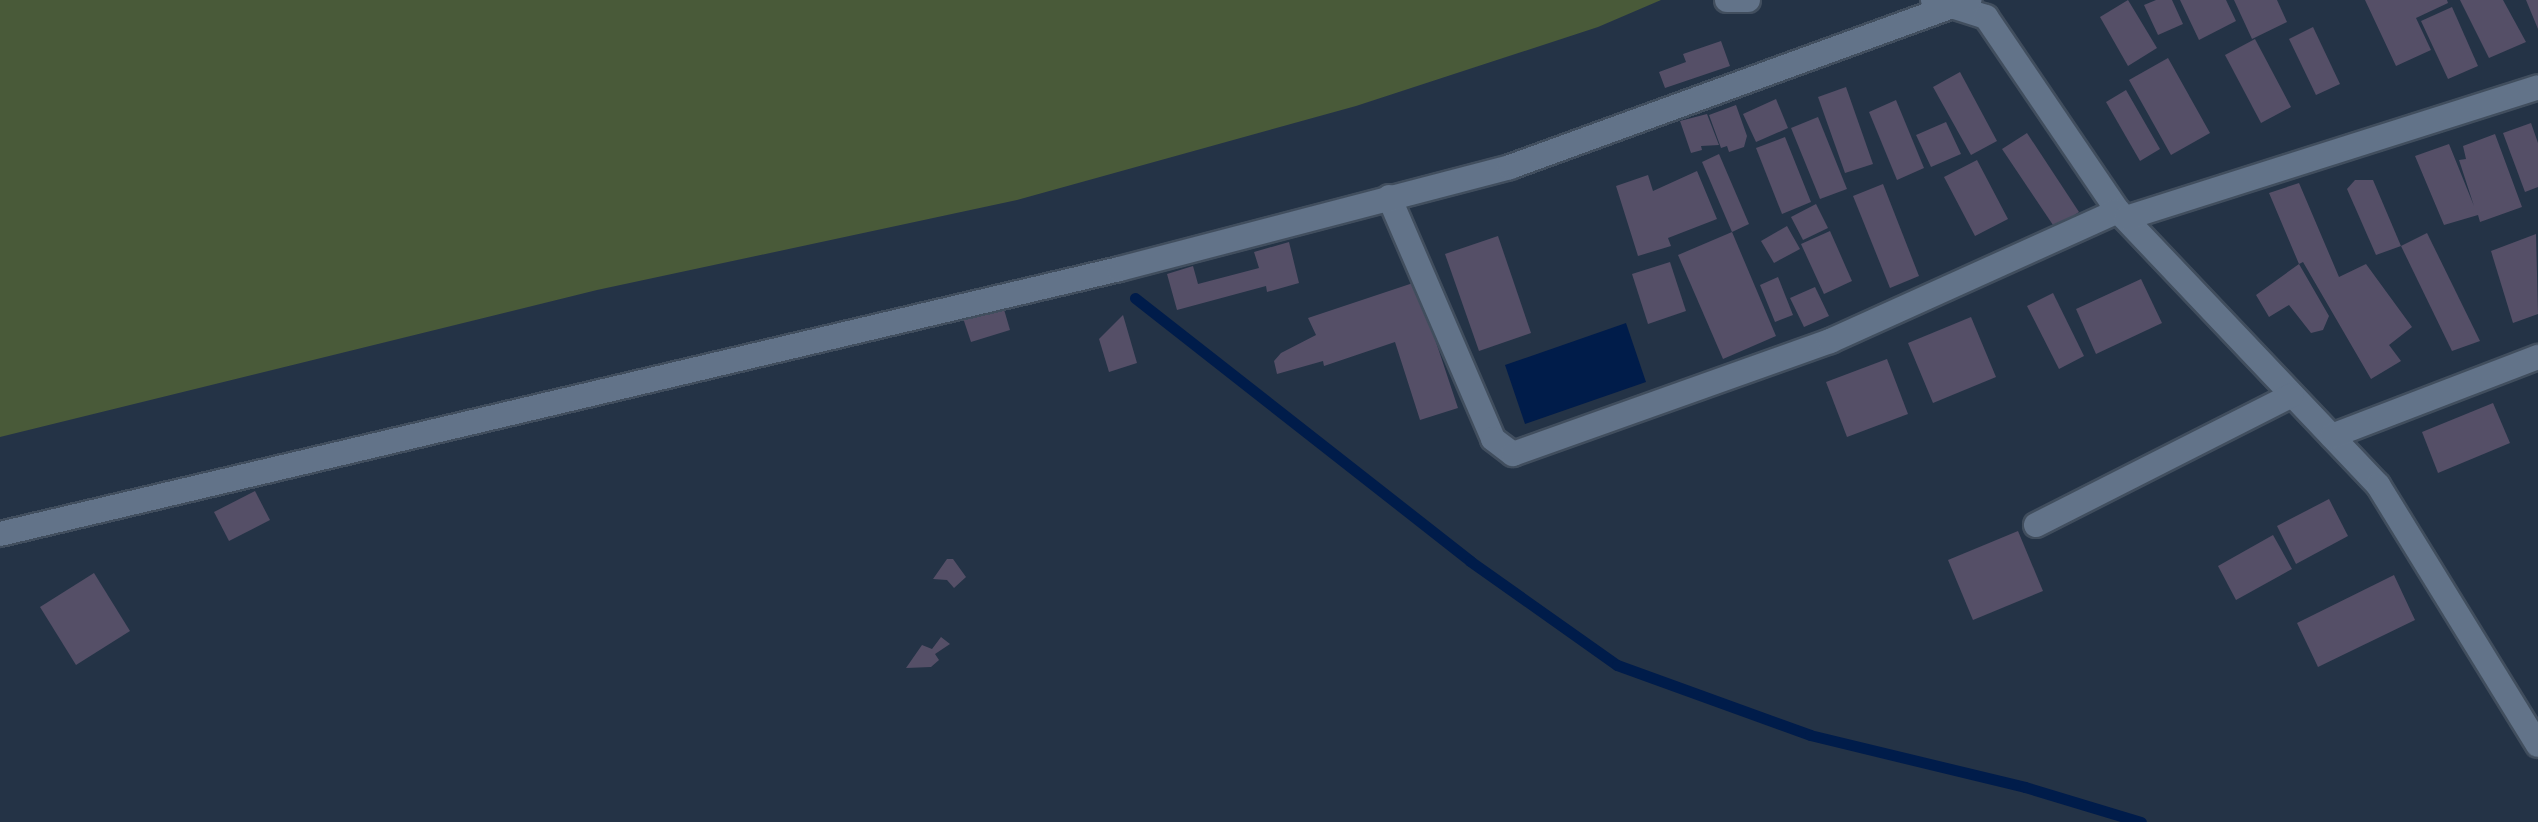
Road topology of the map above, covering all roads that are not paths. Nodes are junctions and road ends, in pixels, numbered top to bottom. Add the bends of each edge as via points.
1 (1727, 0) edge
2 (1748, 0) edge
3 (1952, 2) edge
4 (2538, 87) edge
5 (1389, 197) junction
6 (2122, 214) junction
7 (2538, 357) edge
8 (2292, 395) junction
9 (2332, 436) junction
10 (2036, 525) dead end
11 (0, 534) edge
12 (2538, 745) edge

1 - 2 street
3 - 5 street via 1510,167
3 - 6 street via 1986,17
4 - 6 street
5 - 6 street via 1493,439 1513,454 1830,341
5 - 11 street via 1119,269
6 - 8 street
7 - 9 street
8 - 9 street
8 - 10 street
9 - 12 street via 2378,485

